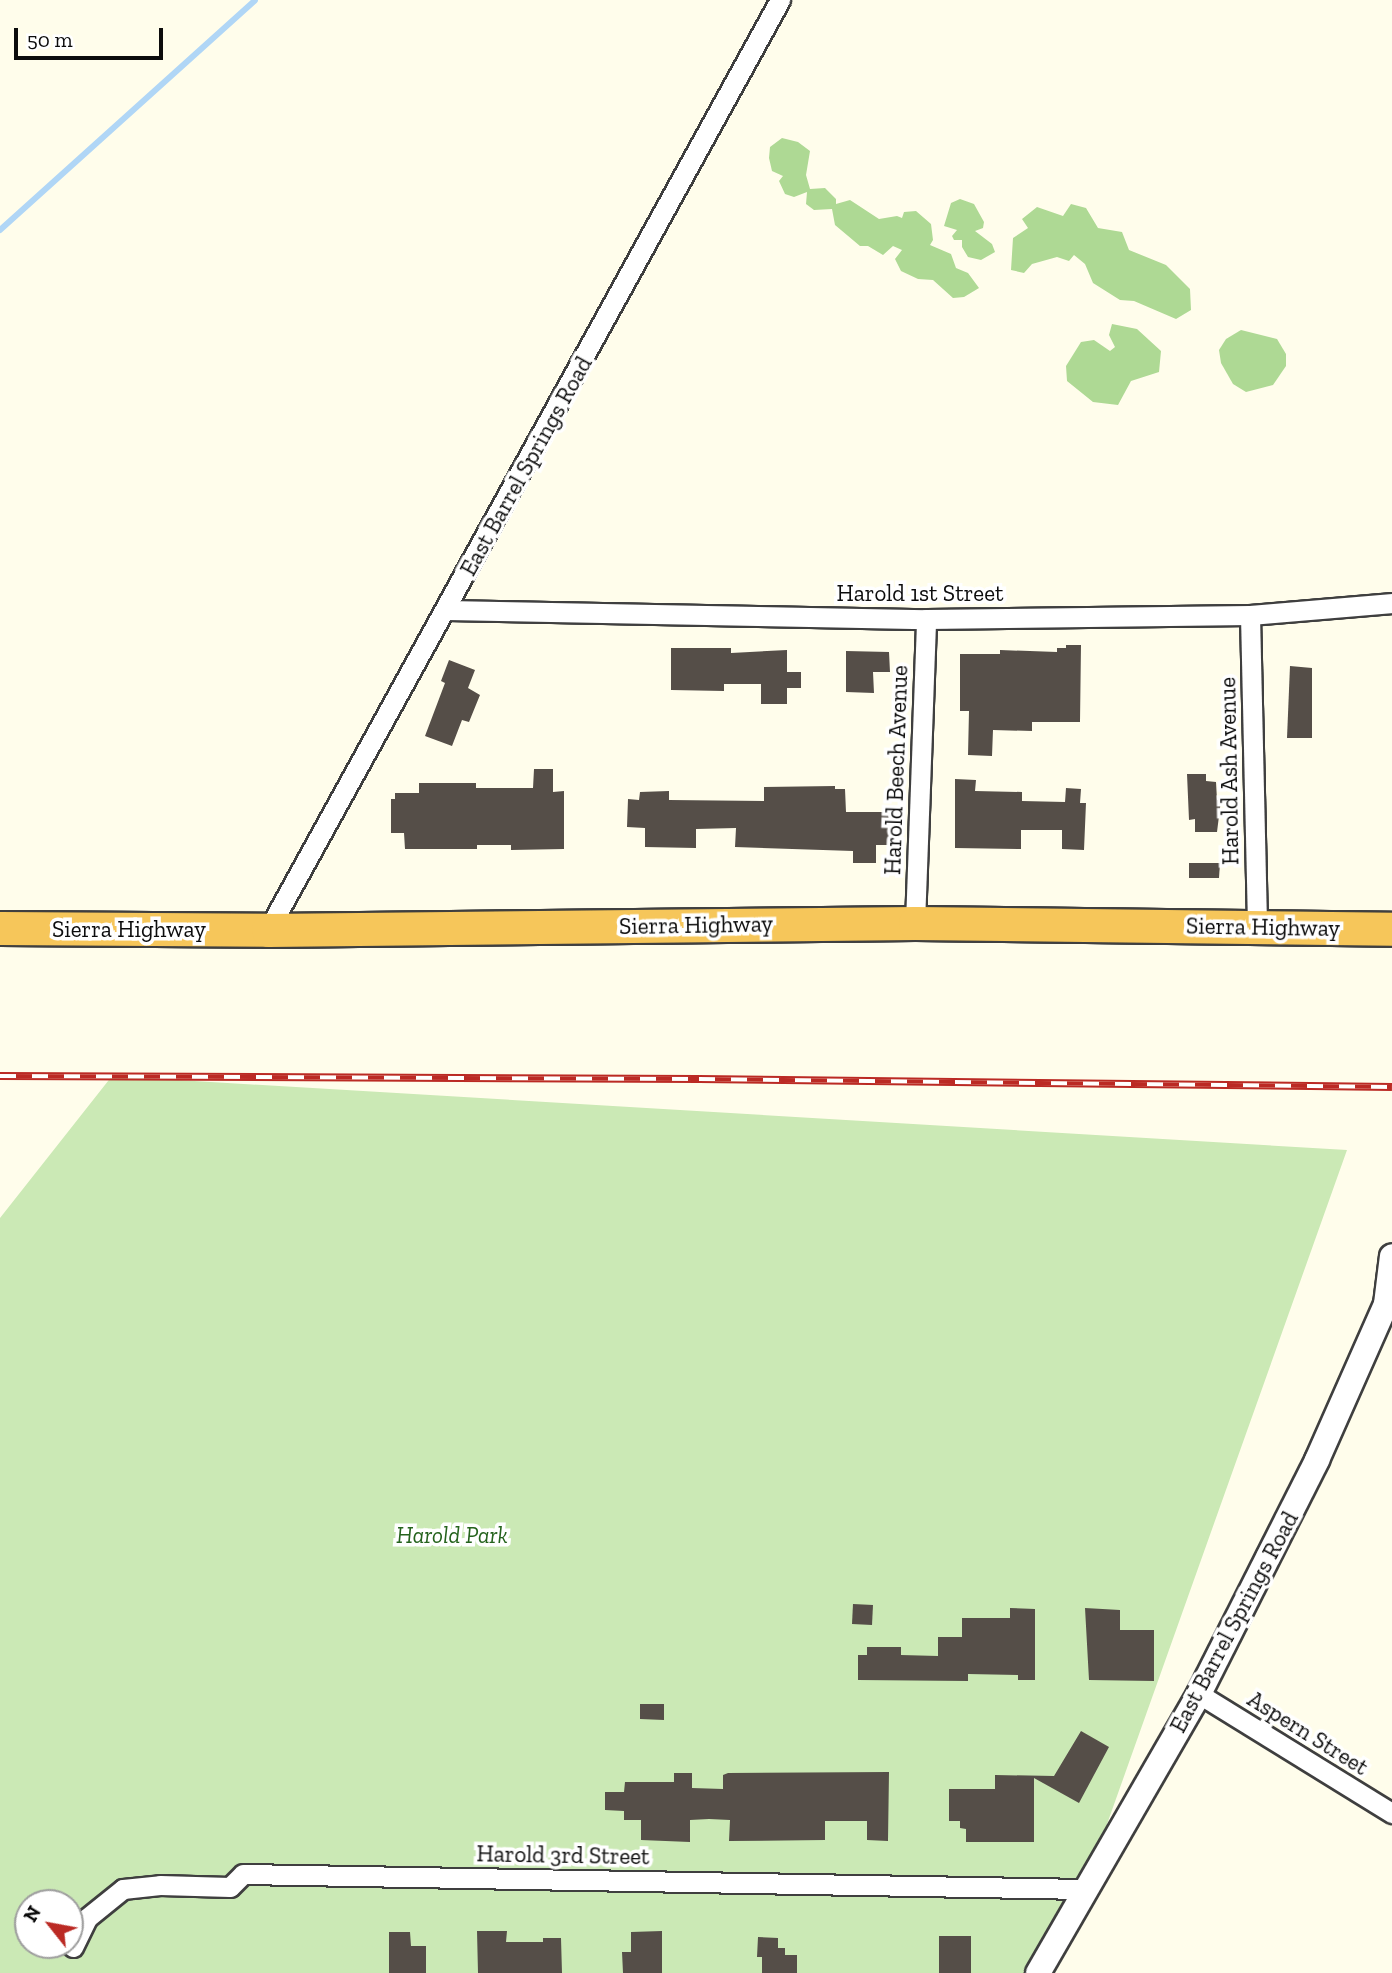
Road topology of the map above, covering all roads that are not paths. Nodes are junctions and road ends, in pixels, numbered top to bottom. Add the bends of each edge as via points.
1 (780, 0) edge
2 (1392, 603) edge
3 (447, 610) junction
4 (1250, 615) junction
5 (926, 619) junction
6 (915, 923) junction
7 (1257, 927) junction
8 (0, 928) edge
9 (1392, 929) edge
10 (268, 930) junction
11 (1392, 1256) edge
12 (1199, 1694) junction
13 (1392, 1813) edge
14 (1087, 1889) junction
15 (84, 1924) edge
16 (1038, 1973) edge

1 - 3 street, East Barrel Springs Road
2 - 4 street, Harold 1st Street
3 - 5 street, Harold 1st Street
3 - 10 street, East Barrel Springs Road
4 - 5 street, Harold 1st Street
4 - 7 street, Harold Ash Avenue
5 - 6 street, Harold Beech Avenue
6 - 7 highway, Sierra Highway
6 - 10 highway, Sierra Highway
7 - 9 highway, Sierra Highway
8 - 10 highway, Sierra Highway
11 - 12 street, East Barrel Springs Road via 1386,1304 1328,1436
12 - 13 street, Aspern Street
12 - 14 street, East Barrel Springs Road
14 - 15 street, Harold 3rd Street via 243,1874 230,1887 123,1889
14 - 16 street, East Barrel Springs Road

